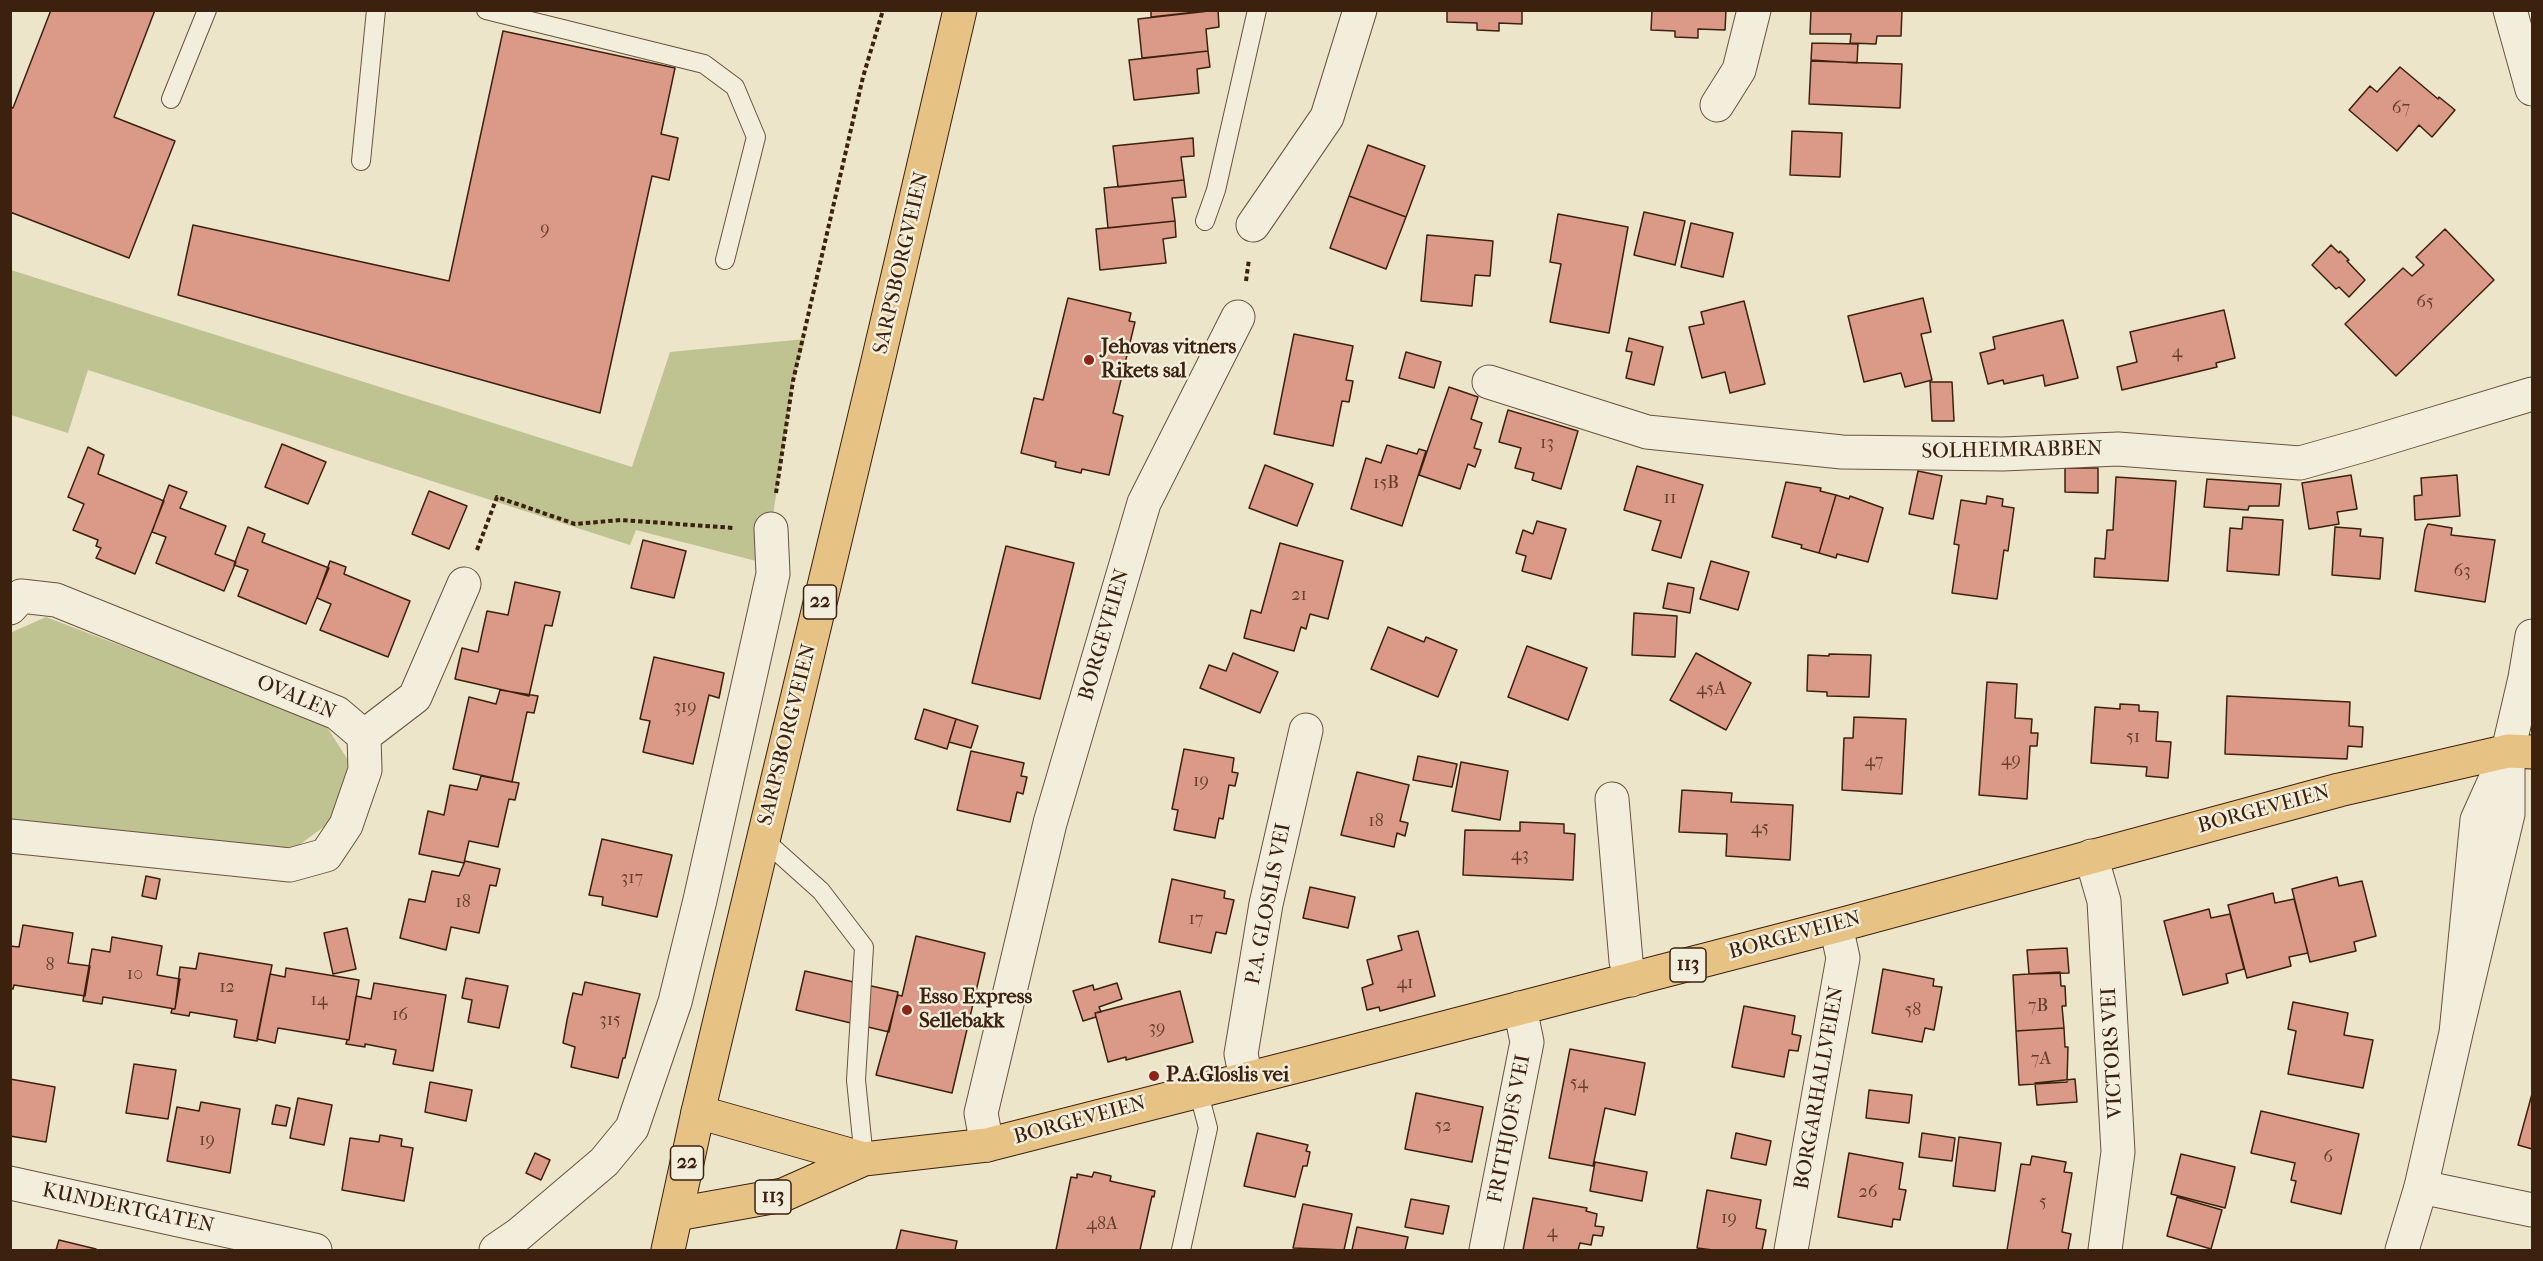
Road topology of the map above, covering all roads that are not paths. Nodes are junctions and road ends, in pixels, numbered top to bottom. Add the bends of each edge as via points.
1 (207, 10) edge
2 (376, 10) edge
3 (486, 10) edge
4 (960, 10) edge
5 (1257, 10) edge
6 (1360, 10) edge
7 (1754, 10) edge
8 (2510, 10) edge
9 (2532, 89) edge
10 (171, 99) dead end
11 (1717, 105) dead end
12 (361, 161) dead end
13 (1205, 221) dead end
14 (1253, 225) road end
15 (725, 260) dead end
16 (1238, 317) road end
17 (1489, 382) dead end
18 (2532, 394) edge
19 (771, 529) road end
20 (464, 584) road end
21 (10, 608) edge
22 (2532, 636) edge
23 (1306, 730) dead end
24 (364, 736) junction
25 (2520, 752) edge
26 (1612, 799) dead end
27 (10, 836) edge
28 (763, 839) junction
29 (2091, 856) junction
30 (1836, 926) junction
31 (1632, 980) junction
32 (1520, 1008) junction
33 (1246, 1078) junction
34 (1198, 1090) junction
35 (698, 1112) junction
36 (987, 1145) junction
37 (864, 1159) junction
38 (10, 1183) edge
39 (2421, 1187) junction
40 (2532, 1210) edge
41 (676, 1214) junction
42 (315, 1251) edge
43 (496, 1251) edge
44 (668, 1251) edge
45 (1181, 1251) edge
46 (1486, 1251) edge
47 (1791, 1251) edge
48 (2105, 1251) edge
49 (2402, 1251) edge

1 - 10 lane
2 - 12 lane
3 - 15 lane via 704,64 735,87 756,137
4 - 28 main road, SARPSBORGVEIEN / 22
5 - 13 lane via 1216,190
6 - 14 street via 1327,117
7 - 11 street via 1739,70
8 - 9 street
16 - 36 street, BORGEVEIEN via 1144,503 1050,823 981,1113
17 - 18 street, SOLHEIMRABBEN via 1647,432 1842,452 2003,454 2118,449 2300,462
19 - 43 street via 773,574 703,889 675,1002 632,1128 604,1162
20 - 24 street via 415,697
21 - 24 street, OVALEN via 21,596 56,600 337,713
22 - 25 street
23 - 33 street, P.A. GLOSLIS VEI via 1266,904 1241,1054
24 - 27 street via 365,770 346,825 326,855 290,865
25 - 29 main road, BORGEVEIEN / 113 via 2339,790
25 - 39 street via 2477,820 2456,1033
26 - 31 street via 1626,961
28 - 35 main road, SARPSBORGVEIEN / 22
28 - 37 lane via 821,891 864,947 856,1080
29 - 30 main road, BORGEVEIEN / 113
29 - 48 street, VICTORS VEI via 2104,901 2118,1152
30 - 31 main road, BORGEVEIEN / 113
30 - 47 street, BORGARHALLVEIEN via 1843,958
31 - 32 main road, BORGEVEIEN / 113
32 - 33 main road, BORGEVEIEN / 113
32 - 46 street, FRITHJOFS VEI via 1527,1042
33 - 34 main road, BORGEVEIEN / 113
34 - 36 main road, BORGEVEIEN / 113
34 - 45 lane via 1208,1128
35 - 37 main road, BORGEVEIEN / 113
35 - 41 main road, SARPSBORGVEIEN / 22
36 - 37 main road, BORGEVEIEN / 113
37 - 41 main road, BORGEVEIEN / 113 via 783,1195
38 - 42 street, KUNDERTGATEN
39 - 40 street
39 - 49 street
41 - 44 main road, SARPSBORGVEIEN / 22

